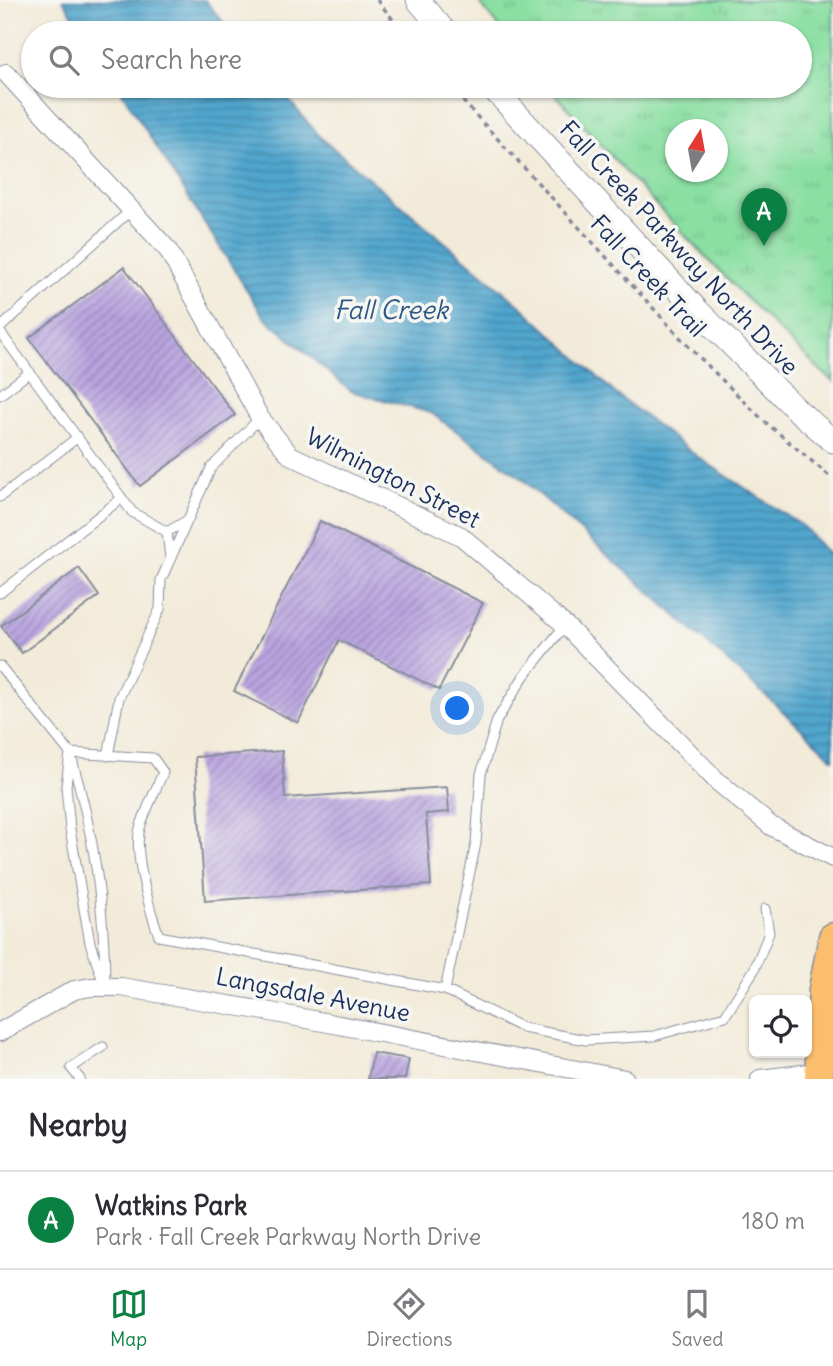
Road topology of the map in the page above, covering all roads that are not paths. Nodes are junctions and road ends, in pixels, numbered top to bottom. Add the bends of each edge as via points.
1 (418, 0) edge
2 (436, 21) edge
3 (3, 75) edge
4 (21, 94) edge
5 (25, 98) edge
6 (503, 98) edge
7 (131, 210) junction
8 (0, 330) edge
9 (30, 372) junction
10 (0, 395) edge
11 (260, 418) junction
12 (78, 437) junction
13 (833, 441) edge
14 (0, 497) edge
15 (122, 498) junction
16 (188, 520) junction
17 (167, 532) junction
18 (170, 560) junction
19 (0, 593) edge
20 (565, 625) junction
21 (0, 666) edge
22 (70, 753) junction
23 (107, 756) junction
24 (833, 858) edge
25 (765, 908) dead end
26 (833, 937) edge
27 (106, 987) junction
28 (445, 990) junction
29 (0, 1032) edge
30 (103, 1047) dead end
31 (819, 1076) edge
32 (80, 1079) edge
33 (625, 1079) edge
34 (760, 1079) edge

1 - 2 street
3 - 4 street, Wilmington Street
5 - 7 street, Wilmington Street
6 - 13 street, Fall Creek Parkway North Drive via 697,310
7 - 8 lane
7 - 11 street, Wilmington Street via 167,250
8 - 9 lane
9 - 10 lane
9 - 12 lane
11 - 16 lane via 211,468
11 - 20 street, Wilmington Street via 290,455 461,536
12 - 14 lane
12 - 15 lane
15 - 17 lane via 132,512
15 - 19 lane
16 - 17 lane
16 - 18 lane
17 - 18 lane
18 - 23 lane via 161,580 160,609 119,698
20 - 24 street, Wilmington Street via 717,781 771,826
20 - 28 lane via 524,676 497,720 481,774 476,843
21 - 22 lane
22 - 23 lane
22 - 27 lane via 91,837
22 - 27 lane via 66,786 70,829 90,943
23 - 28 lane via 152,758 163,772 139,832 139,858 159,936
25 - 28 lane via 769,933 754,970 725,1016 654,1036 586,1040 523,1028
26 - 31 main road via 823,989
27 - 29 street, Langsdale Avenue via 74,990
27 - 33 street, Langsdale Avenue via 147,990
30 - 32 lane via 71,1069
31 - 34 street

